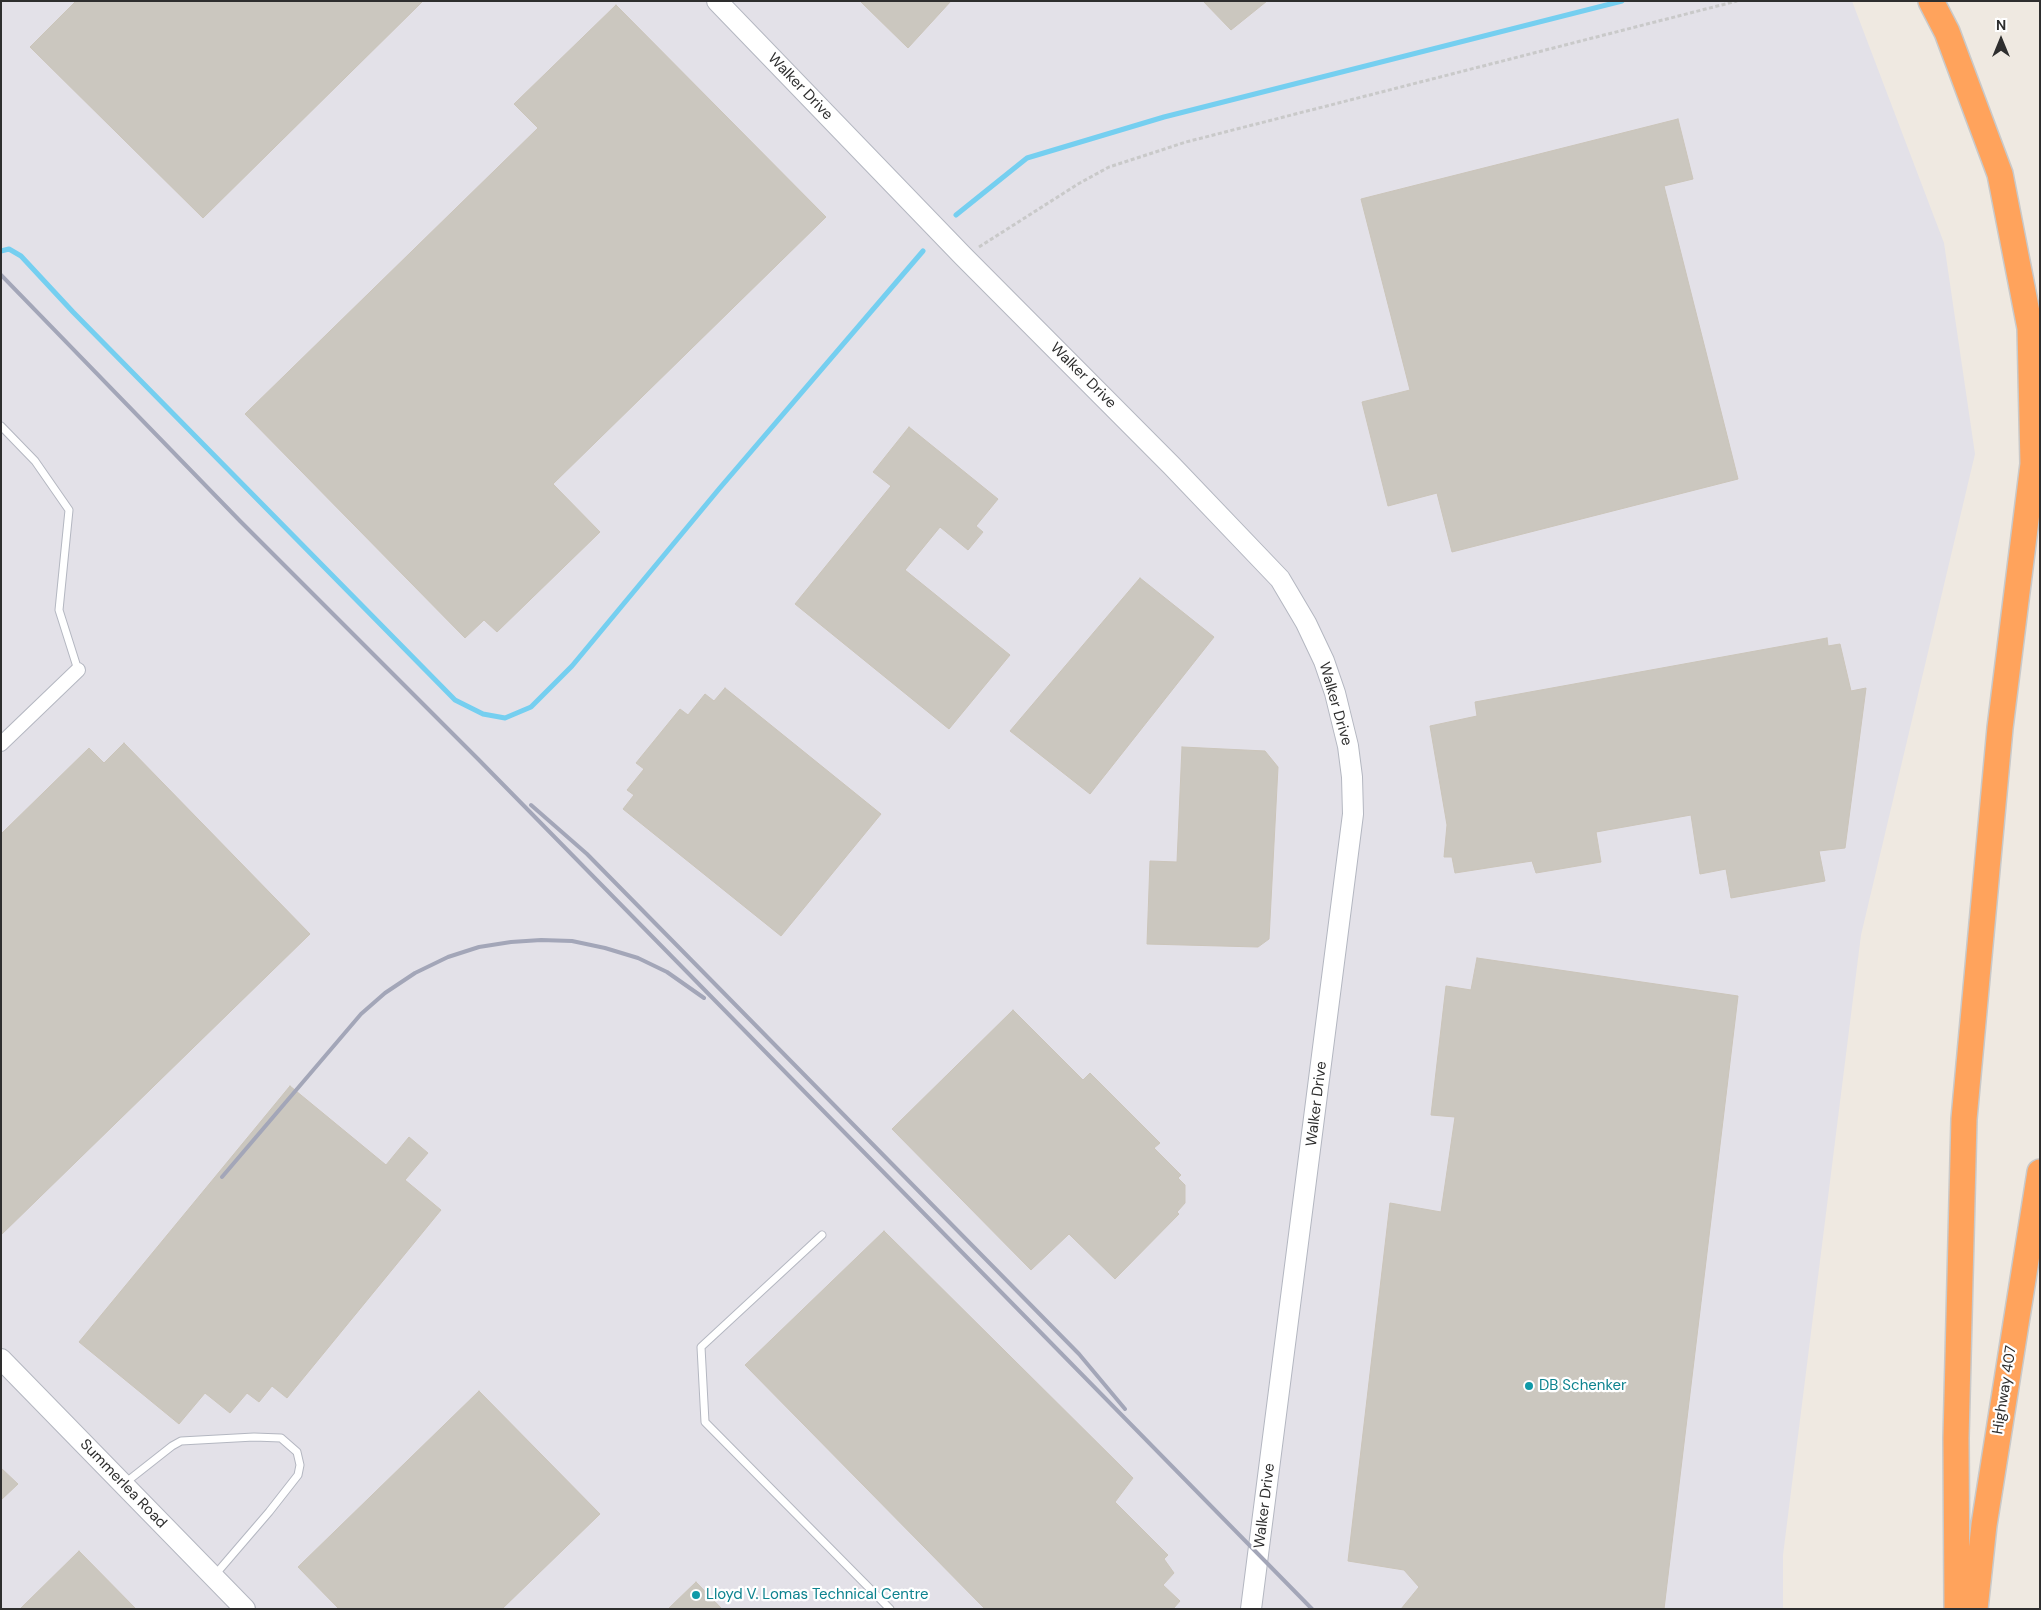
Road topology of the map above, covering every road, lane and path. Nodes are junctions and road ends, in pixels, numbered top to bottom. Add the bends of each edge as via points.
1 (717, 1) edge
2 (1737, 1) edge
3 (1930, 1) edge
4 (963, 256) junction
5 (1, 426) edge
6 (78, 670) joint
7 (1, 744) edge
8 (2040, 1172) edge
9 (822, 1234) dead end
10 (1, 1359) edge
11 (124, 1484) junction
12 (213, 1576) junction
13 (245, 1609) edge
14 (890, 1609) edge
15 (1252, 1609) edge
16 (1957, 1609) edge
17 (1975, 1609) edge

1 - 4 street, Walker Drive
2 - 4 path via 1186,142 1109,167
3 - 16 highway via 1947,32 2000,174 2030,328 2032,454 2000,728 1964,1119 1956,1438
4 - 15 street, Walker Drive via 1280,579 1324,661 1348,746 1353,814
5 - 6 lane via 35,461 68,510 59,610
6 - 7 street
8 - 17 highway, Highway 407 via 1984,1526
9 - 14 lane via 701,1347 705,1422
10 - 11 street, Summerlea Road
11 - 12 street, Summerlea Road
11 - 12 lane via 181,1441 281,1438 297,1452 298,1475
12 - 13 street, Summerlea Road

